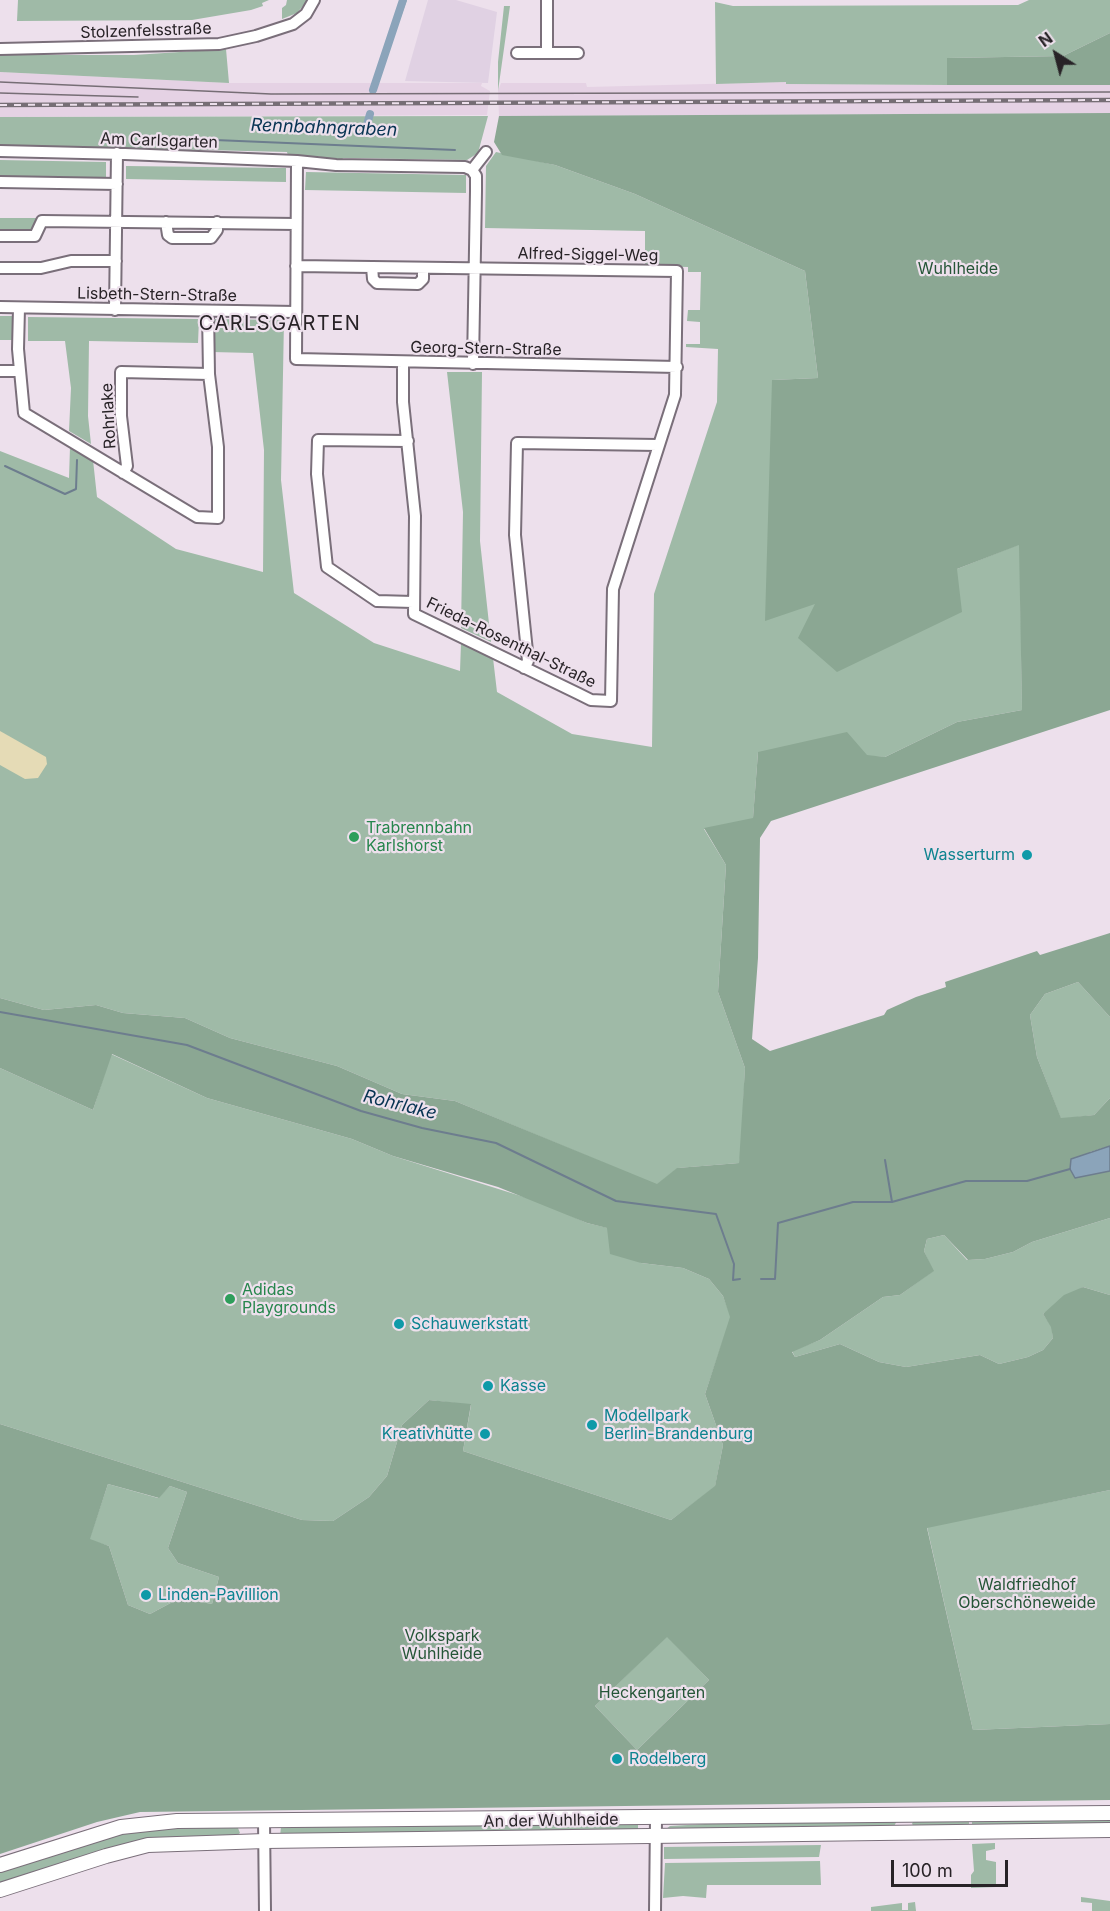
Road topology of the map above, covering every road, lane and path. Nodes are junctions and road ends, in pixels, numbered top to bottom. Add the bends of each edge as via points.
1 (314, 0) edge
2 (547, 0) edge
3 (0, 49) edge
4 (517, 53) dead end
5 (547, 53) junction
6 (578, 53) dead end
7 (0, 151) edge
8 (486, 152) dead end
9 (117, 153) junction
10 (297, 161) junction
11 (472, 170) junction
12 (0, 182) edge
13 (117, 184) junction
14 (116, 222) junction
15 (166, 222) junction
16 (217, 222) junction
17 (296, 224) junction
18 (0, 236) edge
19 (116, 261) junction
20 (296, 266) junction
21 (372, 267) junction
22 (0, 268) edge
23 (423, 268) junction
24 (475, 269) junction
25 (0, 307) edge
26 (19, 308) junction
27 (115, 310) junction
28 (208, 311) junction
29 (295, 312) junction
30 (403, 363) junction
31 (473, 364) junction
32 (676, 367) junction
33 (0, 371) edge
34 (20, 371) junction
35 (209, 374) junction
36 (408, 441) junction
37 (658, 445) junction
38 (123, 473) junction
39 (413, 602) junction
40 (524, 668) junction
41 (1110, 1813) edge
42 (656, 1819) junction
43 (264, 1820) junction
44 (1110, 1830) edge
45 (656, 1835) junction
46 (265, 1841) junction
47 (0, 1865) edge
48 (0, 1890) edge
49 (265, 1911) edge
50 (655, 1911) edge

1 - 3 street, Stolzenfelsstraße via 306,14 293,24 219,44
2 - 5 street
4 - 5 street
5 - 6 street
7 - 9 street, Am Carlsgarten
8 - 11 street
9 - 10 street, Am Carlsgarten
9 - 13 street
10 - 11 street, Am Carlsgarten
10 - 17 street
11 - 24 street via 476,176
12 - 13 street
13 - 14 street
14 - 15 street
14 - 18 street via 42,221 35,237
14 - 19 street
15 - 16 street
15 - 16 street via 172,238 211,238
16 - 17 street
17 - 20 street
19 - 22 street
19 - 27 street
20 - 21 street
20 - 29 street
21 - 23 street
21 - 23 street via 377,283 408,284 418,284 423,279
23 - 24 street
24 - 31 street
24 - 32 street, Alfred-Siggel-Weg via 677,271
25 - 26 street, Lisbeth-Stern-Straße
26 - 27 street, Lisbeth-Stern-Straße
26 - 34 street
27 - 28 street, Lisbeth-Stern-Straße
28 - 29 street, Lisbeth-Stern-Straße
28 - 35 street
29 - 30 street, Georg-Stern-Straße via 296,359
30 - 31 street, Georg-Stern-Straße
30 - 36 street, Frieda-Rosenthal-Straße
31 - 32 street, Georg-Stern-Straße
32 - 37 street, Frieda-Rosenthal-Straße via 675,395
33 - 34 street
34 - 38 street via 27,416
35 - 38 street, Rohrlake via 122,372 121,416 127,466
35 - 38 street via 218,447 218,518 197,517
36 - 39 street, Frieda-Rosenthal-Straße via 415,516
36 - 39 street via 318,440 317,474 327,567 377,601
37 - 40 street, Frieda-Rosenthal-Straße via 613,589 611,701 591,700
37 - 40 street via 517,443 515,535 528,661
39 - 40 street, Frieda-Rosenthal-Straße via 417,616
41 - 42 main road, An der Wuhlheide
42 - 43 main road, An der Wuhlheide
42 - 45 street
43 - 46 street
43 - 47 main road, An der Wuhlheide via 138,1824 80,1838
44 - 45 main road, An der Wuhlheide
45 - 46 main road, An der Wuhlheide
45 - 50 street
46 - 48 main road, An der Wuhlheide via 148,1845
46 - 49 street

